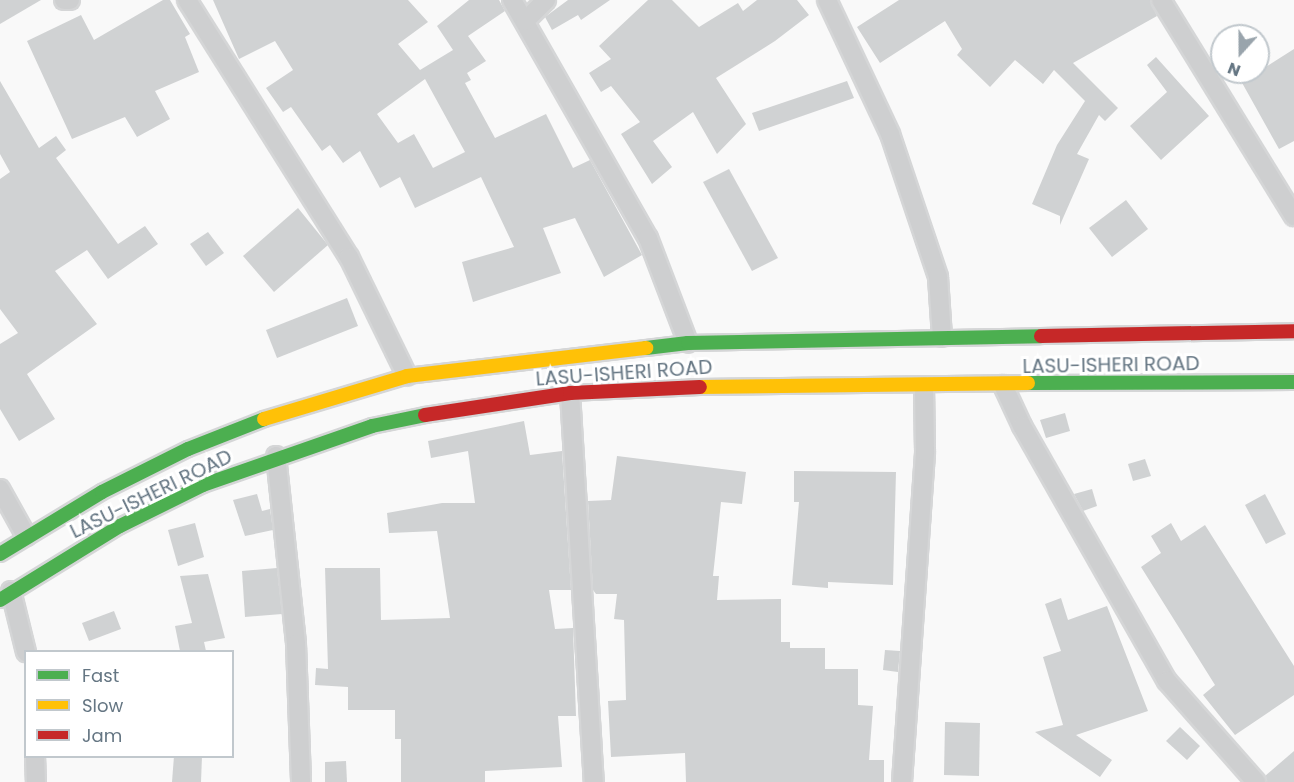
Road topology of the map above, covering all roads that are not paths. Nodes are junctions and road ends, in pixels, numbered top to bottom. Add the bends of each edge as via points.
1 (64, 0) edge
2 (70, 0) edge
3 (187, 0) edge
4 (512, 0) edge
5 (546, 0) edge
6 (827, 0) edge
7 (1161, 0) edge
8 (525, 21) junction
9 (1294, 216) edge
10 (1294, 331) edge
11 (942, 337) junction
12 (688, 343) junction
13 (407, 376) junction
14 (1294, 382) edge
15 (924, 386) junction
16 (1004, 386) junction
17 (570, 393) junction
18 (276, 456) junction
19 (0, 489) edge
20 (26, 536) junction
21 (0, 554) edge
22 (6, 596) edge
23 (26, 650) edge
24 (35, 758) edge
25 (36, 782) edge
26 (301, 782) edge
27 (594, 782) edge
28 (903, 782) edge
29 (1256, 782) edge

1 - 2 street
3 - 13 street via 349,257
4 - 8 street
5 - 8 street
6 - 11 street via 893,145 938,277
7 - 9 street
8 - 12 street via 648,238
10 - 11 main road, LASU-ISHERI ROAD
11 - 12 main road, LASU-ISHERI ROAD
12 - 13 main road, LASU-ISHERI ROAD
13 - 20 main road, LASU-ISHERI ROAD via 263,419 188,449
14 - 16 main road, LASU-ISHERI ROAD
15 - 16 main road, LASU-ISHERI ROAD
15 - 17 main road, LASU-ISHERI ROAD via 755,385
15 - 28 street via 925,451
16 - 29 street via 1022,426 1167,681
17 - 18 main road, LASU-ISHERI ROAD via 414,417
17 - 27 street
18 - 22 main road, LASU-ISHERI ROAD via 203,485 120,526
18 - 26 street via 296,644
19 - 20 street
20 - 21 main road, LASU-ISHERI ROAD
22 - 23 street
24 - 25 street

